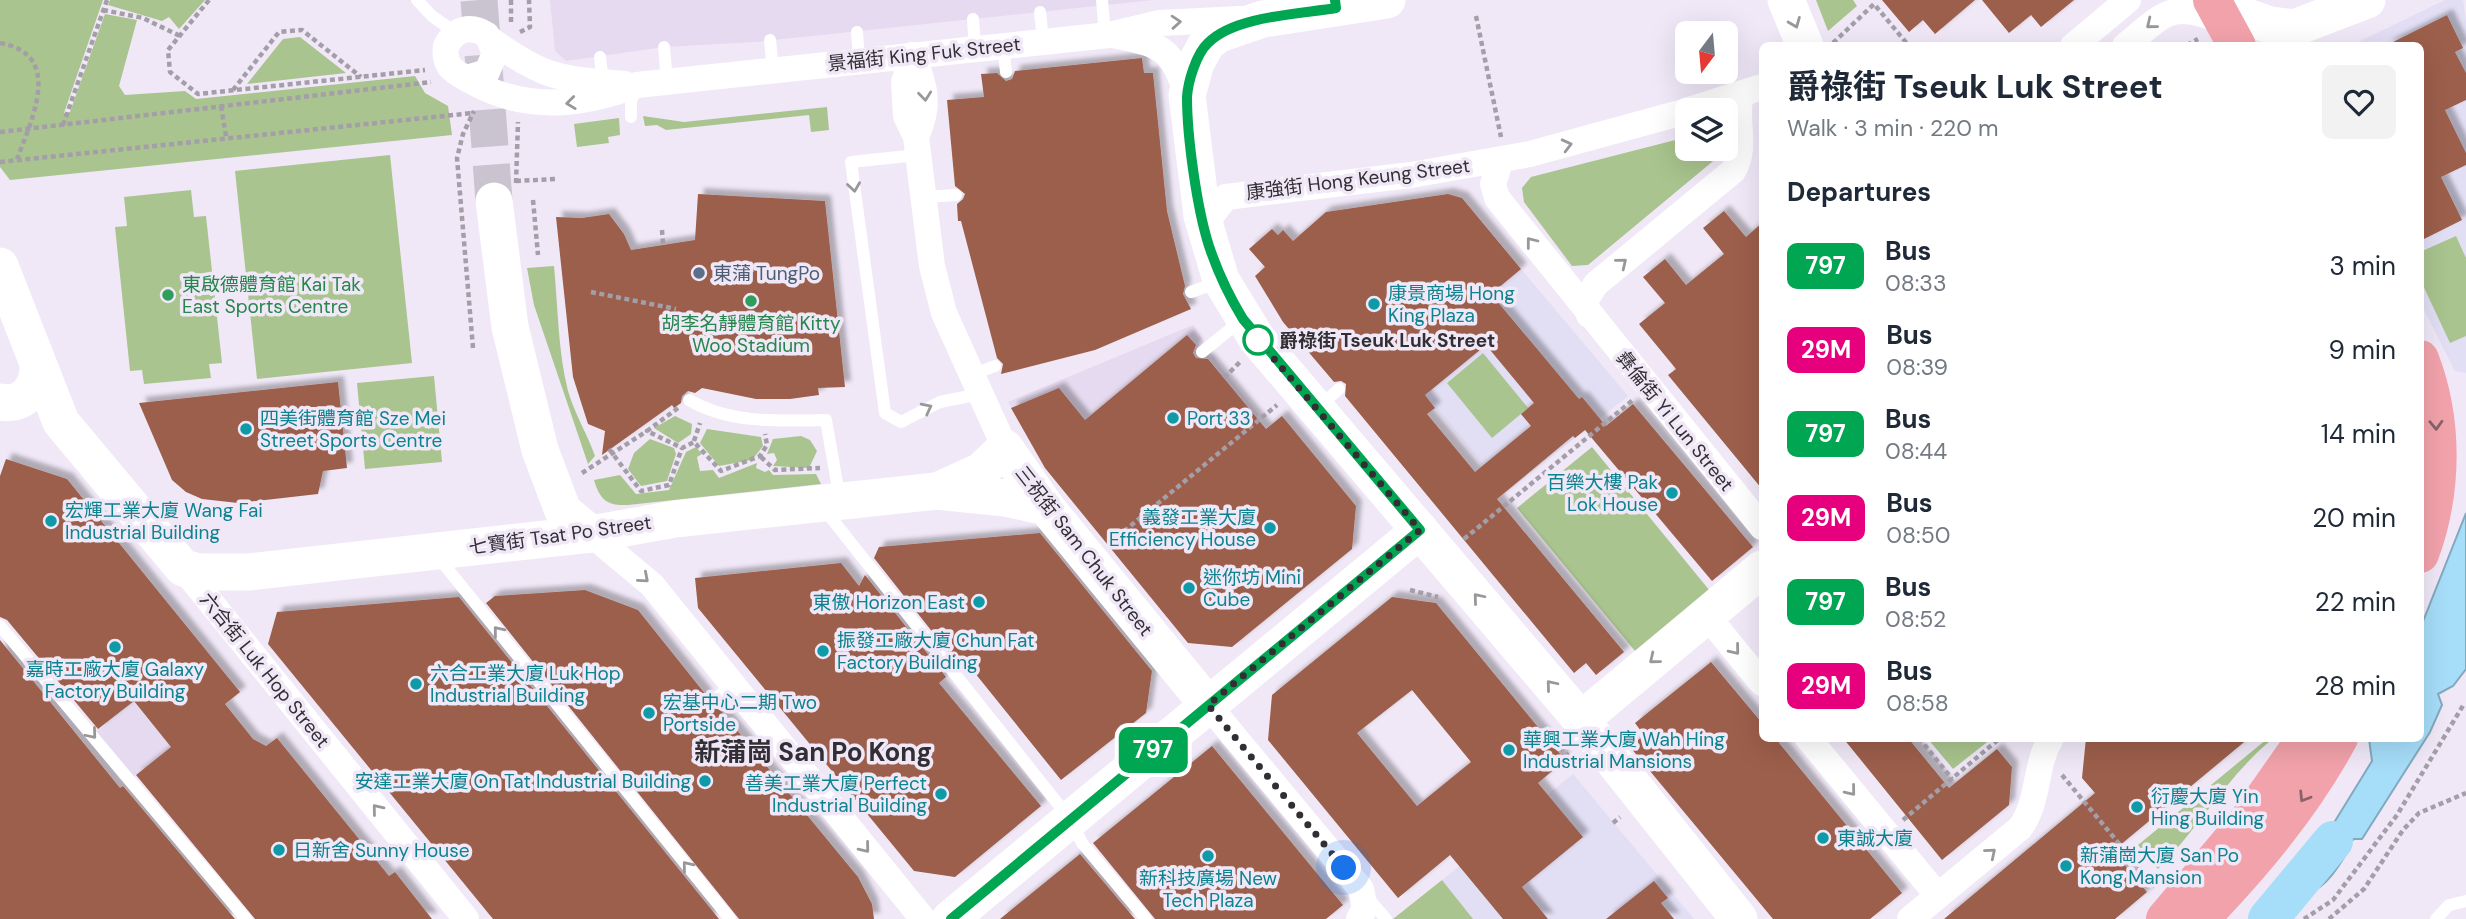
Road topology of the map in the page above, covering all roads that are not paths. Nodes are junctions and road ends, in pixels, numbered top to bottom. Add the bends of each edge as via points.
1 (417, 0) edge
2 (1102, 0) edge
3 (1387, 0) edge
4 (1786, 0) edge
5 (2128, 0) edge
6 (1335, 4) edge
7 (2354, 6) edge
8 (1040, 12) dead end
9 (974, 19) dead end
10 (1263, 19) junction
11 (2230, 24) edge
12 (501, 32) junction
13 (857, 32) dead end
14 (456, 33) junction
15 (1107, 35) junction
16 (770, 40) dead end
17 (1043, 41) junction
18 (1803, 42) edge
19 (2078, 42) edge
20 (2129, 42) edge
21 (2314, 42) edge
22 (1003, 46) junction
23 (664, 47) dead end
24 (975, 48) junction
25 (913, 55) junction
26 (859, 61) junction
27 (773, 71) junction
28 (1006, 72) dead end
29 (467, 78) junction
30 (667, 83) junction
31 (637, 86) junction
32 (1752, 90) edge
33 (1187, 95) junction
34 (1728, 98) edge
35 (1675, 115) edge
36 (632, 117) dead end
37 (917, 146) junction
38 (1501, 148) junction
39 (505, 191) tunnel mouth
40 (956, 194) dead end
41 (923, 197) junction
42 (1209, 244) junction
43 (0, 266) edge
44 (1589, 315) junction
45 (1243, 319) junction
46 (1202, 352) dead end
47 (23, 353) edge
48 (2424, 373) edge
49 (982, 378) junction
50 (689, 400) road end
51 (5, 403) edge
52 (61, 422) junction
53 (1005, 448) junction
54 (937, 491) junction
55 (830, 502) junction
56 (1046, 507) junction
57 (1759, 523) edge
58 (1420, 530) junction
59 (591, 534) junction
60 (2424, 538) edge
61 (434, 552) junction
62 (183, 568) junction
63 (1759, 572) edge
64 (1707, 616) junction
65 (0, 626) edge
66 (1759, 679) edge
67 (733, 685) junction
68 (712, 701) dead end
69 (1208, 705) junction
70 (1581, 720) junction
71 (1811, 742) edge
72 (2049, 742) edge
73 (2302, 742) edge
74 (2337, 742) edge
75 (1070, 819) junction
76 (1938, 896) junction
77 (2466, 901) edge
78 (2162, 905) edge
79 (1368, 909) edge
80 (246, 919) edge
81 (466, 919) edge
82 (730, 919) edge
83 (923, 919) edge
84 (950, 919) edge
85 (1146, 919) edge
86 (1739, 919) edge
87 (1910, 919) edge
88 (2200, 919) edge
89 (2436, 919) edge

1 - 14 lane
2 - 15 lane
3 - 6 street, 景福街 King Fuk Street
4 -> 18 street
5 - 19 street
6 - 10 street, 景福街 King Fuk Street
7 - 11 street via 2294,28
7 - 21 street
8 - 17 lane
9 - 24 lane
15 -> 10 street, 景福街 King Fuk Street via 1160,23
10 - 33 street via 1219,34 1207,43
11 -> 20 street via 2192,4 2178,4
12 - 14 street via 475,29
12 - 29 street via 491,67 481,76
12 - 31 street via 542,73 575,81 601,70
13 - 26 lane
14 - 29 street, 景福街 King Fuk Street via 445,55 452,71
15 - 17 street, 景福街 King Fuk Street
15 - 33 street via 1163,50 1177,65
16 - 27 lane
17 - 22 street, 景福街 King Fuk Street
22 - 24 street, 景福街 King Fuk Street
22 - 28 lane
23 - 30 lane
24 - 25 street, 景福街 King Fuk Street
25 - 26 street, 景福街 King Fuk Street
25 - 37 street, 三祝街 Sam Chuk Street via 904,82 906,116
26 - 27 street, 景福街 King Fuk Street
27 - 30 street, 景福街 King Fuk Street
31 -> 29 street, 景福街 King Fuk Street via 603,98 545,104 510,99
30 - 31 street, 景福街 King Fuk Street
31 - 36 lane via 631,101
32 - 34 street, 康強街 Hong Keung Street
44 -> 32 street, 康強街 Hong Keung Street via 1586,301 1596,284 1733,171 1741,153 1737,107
33 - 42 street
38 -> 35 street, 康強街 Hong Keung Street via 1566,146
37 - 41 street, 三祝街 Sam Chuk Street
37 -> 49 lane via 851,162 885,413 901,422
38 - 42 street, 康強街 Hong Keung Street via 1411,175 1226,197 1211,216
44 -> 38 street, 康強街 Hong Keung Street via 1497,198 1493,184
39 - 59 street via 510,327 537,440 564,511
40 - 41 lane
41 - 49 street, 三祝街 Sam Chuk Street via 944,313
42 - 45 street via 1206,286
43 - 47 street, 六合街 Luk Hop Street via 22,318
44 - 57 street, 彝倫街 Yi Lun Street
45 - 46 lane
45 - 58 street via 1328,399
47 - 51 street via 34,388
47 - 52 street, 六合街 Luk Hop Street
48 -> 60 main road via 2436,416 2437,487
49 - 53 street, 三祝街 Sam Chuk Street
50 - 55 lane via 705,409 764,420 827,420 834,465
51 - 52 street, 六合街 Luk Hop Street
52 - 62 street, 六合街 Luk Hop Street
53 - 54 street, 七寶街 Tsat Po Street via 981,471
53 - 56 street, 三祝街 Sam Chuk Street
54 - 55 street, 七寶街 Tsat Po Street
54 - 56 street, 七寶街 Tsat Po Street
55 - 59 street, 七寶街 Tsat Po Street via 675,519
55 - 75 lane
56 - 69 street, 三祝街 Sam Chuk Street
58 - 69 street
70 -> 58 street
59 - 61 street, 七寶街 Tsat Po Street
59 -> 67 street via 652,585
61 - 62 street, 七寶街 Tsat Po Street via 248,572
82 -> 61 lane
81 -> 62 street, 六合街 Luk Hop Street
63 - 64 street
64 -> 66 street
64 -> 70 street
65 -> 80 lane
67 - 68 lane
67 -> 83 street
69 - 75 street
69 - 79 street, 三祝街 Sam Chuk Street
70 - 86 street
71 -> 76 street
76 -> 72 street via 2027,818
73 - 78 main road via 2247,822
74 -> 88 main road via 2299,806
75 - 84 street
75 - 85 lane via 1082,843
76 - 87 street
77 - 89 lane via 2449,905

